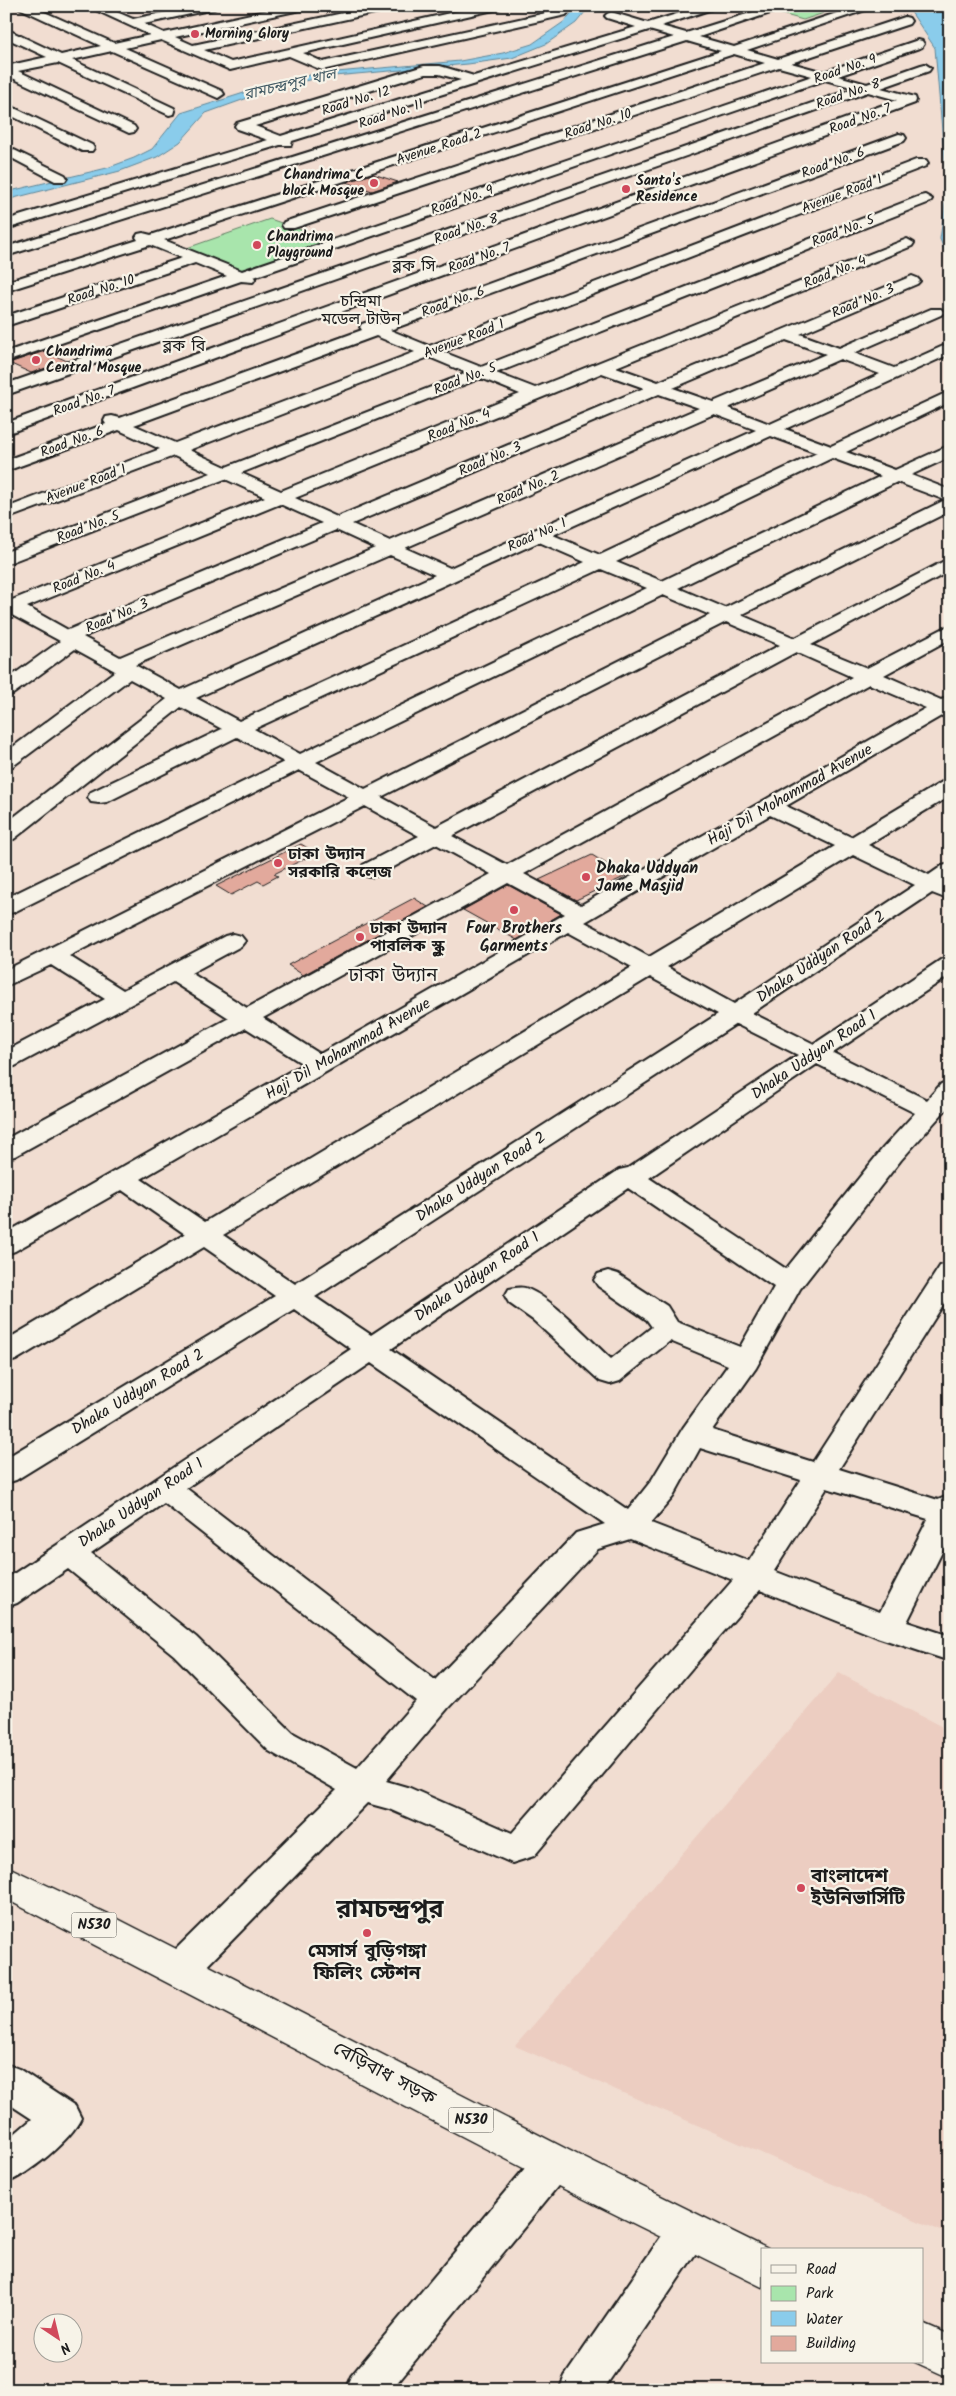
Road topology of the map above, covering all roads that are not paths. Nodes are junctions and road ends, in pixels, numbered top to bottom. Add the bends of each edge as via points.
1 (15, 6) edge
2 (21, 6) edge
3 (124, 6) edge
4 (214, 6) edge
5 (305, 6) edge
6 (393, 6) edge
7 (498, 6) edge
8 (567, 6) edge
9 (715, 6) edge
10 (785, 6) edge
11 (871, 6) edge
12 (6, 8) edge
13 (98, 8) edge
14 (635, 9) dead end
15 (905, 21) dead end
16 (132, 23) junction
17 (649, 26) junction
18 (6, 33) edge
19 (163, 37) junction
20 (688, 37) junction
21 (918, 44) dead end
22 (113, 47) junction
23 (192, 49) junction
24 (735, 50) junction
25 (290, 52) junction
26 (60, 59) junction
27 (544, 59) junction
28 (780, 63) junction
29 (925, 68) dead end
30 (6, 70) edge
31 (582, 70) junction
32 (826, 76) junction
33 (473, 80) junction
34 (868, 87) junction
35 (512, 92) junction
36 (218, 94) dead end
37 (560, 107) junction
38 (6, 108) edge
39 (803, 110) junction
40 (169, 111) dead end
41 (606, 121) junction
42 (848, 124) junction
43 (129, 129) dead end
44 (652, 135) junction
45 (281, 140) junction
46 (87, 148) dead end
47 (694, 148) junction
48 (6, 150) edge
49 (320, 153) junction
50 (662, 160) junction
51 (922, 163) dead end
52 (367, 170) junction
53 (709, 174) junction
54 (60, 178) dead end
55 (410, 185) junction
56 (759, 190) junction
57 (925, 199) dead end
58 (458, 202) junction
59 (66, 206) junction
60 (811, 206) junction
61 (829, 211) dead end
62 (501, 216) junction
63 (847, 217) dead end
64 (104, 222) junction
65 (865, 223) junction
66 (6, 225) edge
67 (289, 225) dead end
68 (548, 233) junction
69 (150, 240) junction
70 (908, 243) dead end
71 (596, 250) junction
72 (6, 252) edge
73 (613, 256) dead end
74 (196, 258) junction
75 (631, 262) dead end
76 (648, 268) junction
77 (666, 274) dead end
78 (240, 276) junction
79 (684, 280) dead end
80 (912, 280) dead end
81 (6, 287) edge
82 (702, 287) junction
83 (282, 293) junction
84 (719, 293) dead end
85 (737, 299) dead end
86 (754, 305) junction
87 (330, 312) junction
88 (936, 312) dead end
89 (6, 321) edge
90 (376, 330) junction
91 (785, 334) junction
92 (950, 348) edge
93 (429, 352) junction
94 (839, 354) junction
95 (6, 357) edge
96 (602, 367) junction
97 (6, 373) edge
98 (481, 373) junction
99 (894, 373) junction
100 (28, 383) junction
101 (658, 388) junction
102 (6, 390) edge
103 (534, 394) junction
104 (950, 396) edge
105 (75, 404) junction
106 (713, 408) junction
107 (120, 425) junction
108 (770, 429) junction
109 (6, 430) edge
110 (175, 450) junction
111 (950, 450) edge
112 (832, 452) junction
113 (6, 466) edge
114 (226, 473) junction
115 (896, 476) junction
116 (950, 496) edge
117 (280, 498) junction
118 (950, 504) edge
119 (6, 514) edge
120 (336, 523) junction
121 (538, 535) junction
122 (390, 548) junction
123 (6, 559) edge
124 (600, 562) junction
125 (950, 562) edge
126 (450, 575) junction
127 (662, 588) junction
128 (12, 608) edge
129 (725, 615) junction
130 (6, 628) edge
131 (950, 632) edge
132 (70, 638) junction
133 (795, 645) junction
134 (124, 668) junction
135 (868, 676) junction
136 (6, 690) edge
137 (180, 698) junction
138 (947, 708) edge
139 (238, 729) junction
140 (6, 762) edge
141 (300, 762) junction
142 (950, 787) edge
143 (365, 797) junction
144 (99, 798) dead end
145 (770, 807) junction
146 (6, 834) edge
147 (436, 836) junction
148 (850, 847) junction
149 (371, 870) dead end
150 (508, 874) junction
151 (943, 882) edge
152 (6, 907) edge
153 (576, 919) junction
154 (233, 940) dead end
155 (52, 956) junction
156 (950, 964) edge
157 (650, 967) junction
158 (173, 972) junction
159 (6, 979) edge
160 (122, 999) junction
161 (735, 1014) junction
162 (246, 1018) junction
163 (815, 1055) junction
164 (6, 1061) edge
165 (320, 1065) junction
166 (950, 1089) edge
167 (930, 1111) junction
168 (6, 1150) edge
169 (628, 1176) junction
170 (122, 1178) junction
171 (206, 1234) junction
172 (6, 1245) edge
173 (950, 1272) edge
174 (608, 1280) dead end
175 (789, 1284) junction
176 (296, 1296) junction
177 (519, 1296) dead end
178 (667, 1330) junction
179 (370, 1349) junction
180 (6, 1353) edge
181 (746, 1361) junction
182 (693, 1435) junction
183 (6, 1472) edge
184 (820, 1475) junction
185 (164, 1488) junction
186 (948, 1511) edge
187 (631, 1527) junction
188 (68, 1552) junction
189 (755, 1576) junction
190 (6, 1594) edge
191 (888, 1628) junction
192 (950, 1649) edge
193 (437, 1699) junction
194 (361, 1787) junction
195 (6, 1881) edge
196 (181, 1968) junction
197 (6, 2080) edge
198 (553, 2163) junction
199 (6, 2165) edge
200 (688, 2231) junction
201 (761, 2267) edge
202 (924, 2345) edge
203 (950, 2357) edge
204 (365, 2390) edge
205 (579, 2390) edge

1 - 12 street
2 - 22 street
3 - 13 street
4 - 16 street
5 - 19 street
6 - 23 street
7 - 25 street
8 - 25 street via 562,13 554,15 322,66
9 - 17 street, Road No. 12
10 - 20 street, Road No. 11
11 - 24 street, Avenue Road 2
13 - 16 street
14 - 17 street via 611,16
15 - 28 street, Road No. 10
16 - 19 street
17 - 20 street
17 - 27 street, Road No. 12
18 - 26 street
19 - 22 street
19 - 23 street
20 - 24 street
20 - 31 street, Road No. 11
21 - 32 street, Road No. 9
22 - 26 street
22 - 36 street
23 - 25 street via 230,66
24 - 28 street
24 - 37 street, Avenue Road 2
26 - 30 street
26 - 40 street
27 - 31 street
27 - 33 street, Road No. 12
28 - 32 street
28 - 41 street, Road No. 10
29 - 34 street, Road No. 8
30 - 43 street
31 - 35 street, Road No. 11
32 - 34 street
32 - 44 street, Road No. 9
33 - 35 street
33 - 45 street, Road No. 12
33 - 45 street via 440,70 424,70 242,126
34 - 39 street, Road No. 8
34 - 42 street, Road No. 7 via 910,100
35 - 37 street
35 - 49 street, Road No. 11
37 - 41 street
37 - 52 street, Avenue Road 2
38 - 46 street
39 - 42 street
39 - 47 street, Road No. 8
41 - 44 street
41 - 55 street, Road No. 10
42 - 53 street, Road No. 7
42 - 56 street, Road No. 6 via 899,138
44 - 47 street
44 - 58 street, Road No. 9
45 - 49 street
45 - 59 street, Road No. 12
47 - 50 street, Road No. 8
48 - 54 street
49 - 52 street
49 - 64 street, Road No. 11
50 - 53 street
50 - 62 street, Road No. 8
51 - 60 street, Avenue Road 1
52 - 55 street
52 - 69 street, Avenue Road 2
53 - 56 street
53 - 68 street, Road No. 7
55 - 58 street
55 - 67 street, Road No. 10
56 - 60 street
56 - 71 street, Road No. 6
57 - 65 street, Road No. 5
58 - 62 street
58 - 78 street, Road No. 9
59 - 64 street
59 - 66 street, Road No. 12
60 - 61 street
60 - 76 street, Avenue Road 1
62 - 68 street
62 - 83 street, Road No. 8
63 - 65 street
64 - 69 street
64 - 72 street, Road No. 11
65 - 82 street, Road No. 5
68 - 71 street
68 - 87 street, Road No. 7
69 - 74 street
69 - 81 street, Avenue Road 2
70 - 86 street, Road No. 4
71 - 73 street
71 - 90 street, Road No. 6
74 - 78 street
74 - 89 street, Road No. 10
75 - 76 street
76 - 77 street
76 - 93 street, Avenue Road 1
78 - 83 street
78 - 95 street, Road No. 9
79 - 82 street
80 - 91 street, Road No. 3
82 - 84 street
82 - 98 street, Road No. 5
83 - 87 street
83 - 100 street, Road No. 8
85 - 86 street
86 - 96 street, Road No. 4
87 - 90 street
87 - 105 street, Road No. 7
88 - 94 street, Road No. 2
90 - 93 street
90 - 107 street, Road No. 6
91 - 94 street
91 - 101 street, Road No. 3
92 - 99 street, Road No. 1
93 - 98 street
93 - 110 street, Avenue Road 1
94 - 99 street
94 - 106 street, Road No. 2
96 - 101 street
96 - 103 street, Road No. 4
97 - 100 street
98 - 103 street
98 - 114 street, Road No. 5
99 - 108 street, Road No. 1
100 - 102 street, Road No. 8
100 - 105 street
101 - 106 street
101 - 120 street, Road No. 3
103 - 117 street, Road No. 4
104 - 112 street
105 - 107 street
105 - 109 street, Road No. 7
106 - 108 street
106 - 122 street, Road No. 2
107 - 110 street
107 - 113 street, Road No. 6
108 - 112 street
108 - 121 street, Road No. 1
110 - 114 street
110 - 119 street, Avenue Road 1
111 - 115 street
112 - 115 street
112 - 124 street
114 - 117 street
114 - 123 street, Road No. 5
115 - 116 street
115 - 127 street
117 - 120 street
117 - 128 street, Road No. 4
118 - 129 street
120 - 122 street
120 - 132 street, Road No. 3
121 - 124 street
121 - 126 street, Road No. 1
122 - 126 street
122 - 134 street, Road No. 2
124 - 127 street
124 - 139 street
125 - 133 street
126 - 137 street, Road No. 1
127 - 129 street
127 - 141 street
128 - 130 street, Road No. 4
128 - 132 street
129 - 133 street
129 - 143 street
131 - 135 street
132 - 134 street
132 - 136 street, Road No. 3
133 - 135 street
133 - 147 street
134 - 137 street
134 - 140 street, Road No. 2
135 - 138 street
135 - 150 street
137 - 139 street
137 - 146 street, Road No. 1
138 - 145 street, Haji Dil Mohammad Avenue
139 - 141 street
139 - 144 street
141 - 143 street
141 - 152 street
142 - 148 street
143 - 147 street
143 - 155 street
145 - 148 street
145 - 153 street, Haji Dil Mohammad Avenue
147 - 149 street
147 - 150 street
148 - 151 street
148 - 157 street
150 - 153 street
150 - 162 street
151 - 161 street, Dhaka Uddyan Road 2
153 - 157 street
153 - 165 street, Haji Dil Mohammad Avenue
154 - 158 street
155 - 159 street
155 - 160 street
156 - 163 street, Dhaka Uddyan Road 1
157 - 161 street
157 - 171 street
158 - 160 street
158 - 162 street
160 - 164 street
161 - 163 street
161 - 176 street, Dhaka Uddyan Road 2
162 - 165 street
162 - 168 street
163 - 167 street
163 - 169 street, Dhaka Uddyan Road 1 via 631,1178
165 - 170 street, Haji Dil Mohammad Avenue
166 - 167 street
167 - 175 street
169 - 175 street
169 - 179 street, Dhaka Uddyan Road 1
170 - 171 street
170 - 172 street, Haji Dil Mohammad Avenue
171 - 176 street
171 - 180 street
173 - 184 street
174 - 178 street via 657,1313
175 - 181 street
176 - 179 street
176 - 183 street, Dhaka Uddyan Road 2
177 - 178 street via 543,1313 610,1374
178 - 181 street
179 - 185 street, Dhaka Uddyan Road 1
179 - 187 street
181 - 182 street
182 - 184 street
182 - 187 street via 662,1489
184 - 186 street
184 - 189 street
185 - 188 street, Dhaka Uddyan Road 1
185 - 193 street
186 - 191 street
187 - 189 street
187 - 193 street via 587,1541
188 - 190 street, Dhaka Uddyan Road 1
188 - 194 street via 185,1646 281,1742
189 - 191 street
189 - 194 street via 522,1846 512,1849 398,1798
191 - 192 street
193 - 194 street
194 - 196 street
195 - 196 highway, বেড়িবাধ সড়ক / N530
196 - 198 highway, বেড়িবাধ সড়ক / N530
197 - 199 street via 62,2118
198 - 200 highway, বেড়িবাধ সড়ক / N530
198 - 204 street
200 - 201 highway, বেড়িবাধ সড়ক / N530
200 - 205 street
202 - 203 highway

